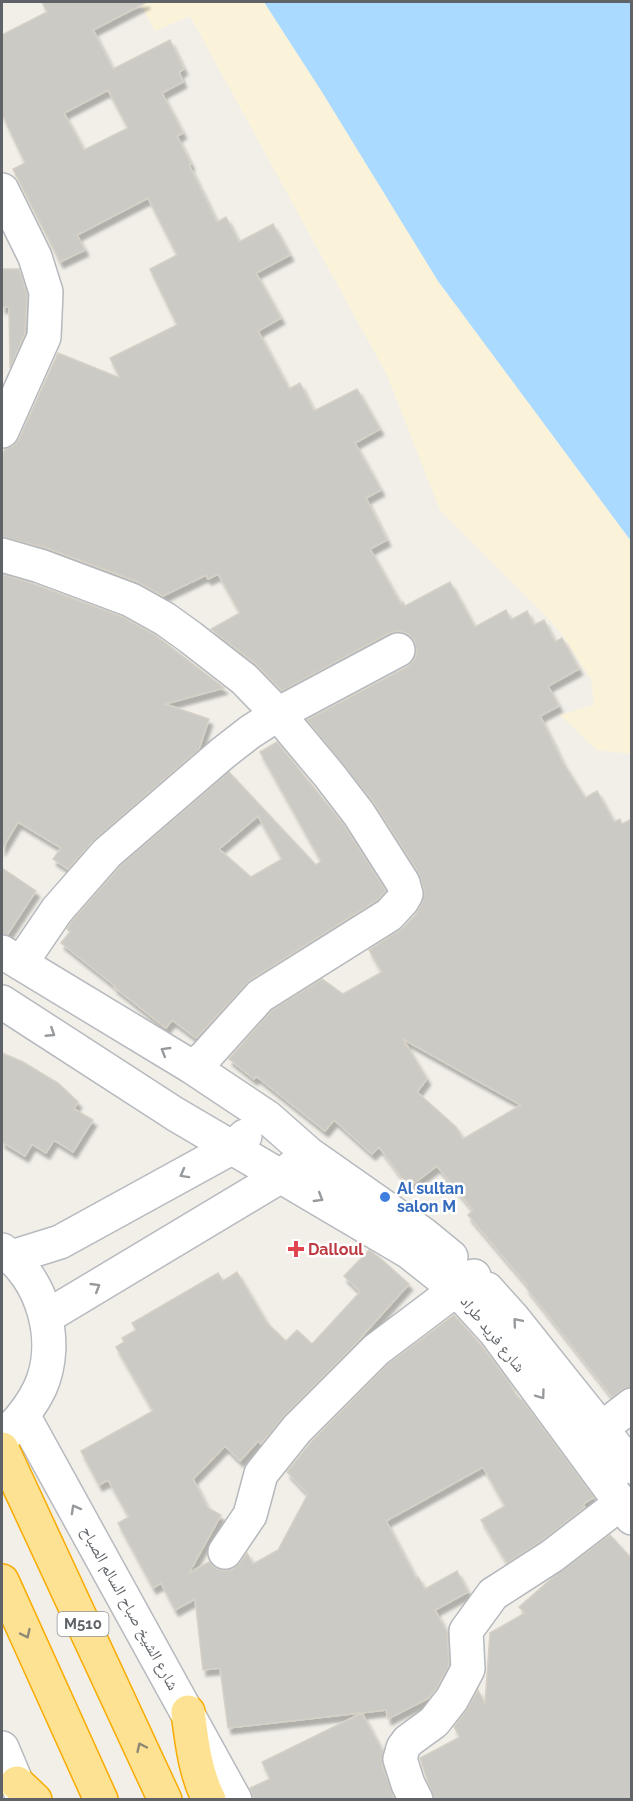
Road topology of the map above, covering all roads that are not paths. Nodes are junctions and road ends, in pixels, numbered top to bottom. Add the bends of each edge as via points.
1 (2, 190) edge
2 (2, 431) edge
3 (2, 555) edge
4 (398, 650) dead end
5 (278, 714) junction
6 (11, 957) edge
7 (2, 1002) edge
8 (192, 1068) junction
9 (267, 1117) junction
10 (232, 1147) junction
11 (309, 1154) junction
12 (281, 1176) junction
13 (7, 1253) edge
14 (466, 1283) junction
15 (46, 1317) junction
16 (632, 1405) edge
17 (13, 1427) edge
18 (602, 1428) junction
19 (2, 1449) edge
20 (632, 1467) edge
21 (626, 1510) edge
22 (225, 1552) dead end
23 (2, 1581) edge
24 (188, 1712) junction
25 (2, 1748) edge
26 (25, 1794) edge
27 (101, 1800) edge
28 (165, 1800) edge
29 (209, 1800) edge
30 (235, 1800) edge
31 (416, 1800) edge

1 - 2 street via 35,256 46,292 44,337
3 - 5 street via 131,600 190,637 244,679
4 - 5 street
5 - 6 street via 223,753 107,854
5 - 8 street via 359,814 394,867 406,894 388,915 260,996
8 -> 6 street, شارع فريد طراد
7 -> 10 street, شارع فريد طراد
8 - 9 street, شارع فريد طراد
9 - 10 street
9 - 11 street, شارع فريد طراد
10 - 12 street, شارع فريد طراد
10 -> 13 street via 60,1242
11 - 12 street
11 - 14 street, شارع فريد طراد via 423,1234
12 -> 14 street, شارع فريد طراد
15 -> 12 street
13 - 15 street via 34,1284
18 -> 14 street, شارع فريد طراد via 513,1318
14 -> 21 street, شارع فريد طراد via 496,1333
14 - 22 street via 376,1350 297,1429 261,1474 250,1515
15 - 17 street via 49,1352 41,1386
16 - 18 street
24 -> 17 street, شارع الشيخ صباح السالم الصباح
18 - 20 street, شارع فريد طراد
28 -> 19 highway, M510
21 - 31 street via 493,1594 466,1631 468,1669 452,1699 434,1722 403,1748 400,1759
23 -> 27 highway
24 - 29 highway via 194,1754
24 - 30 street, شارع الشيخ صباح السالم الصباح
25 - 26 street

